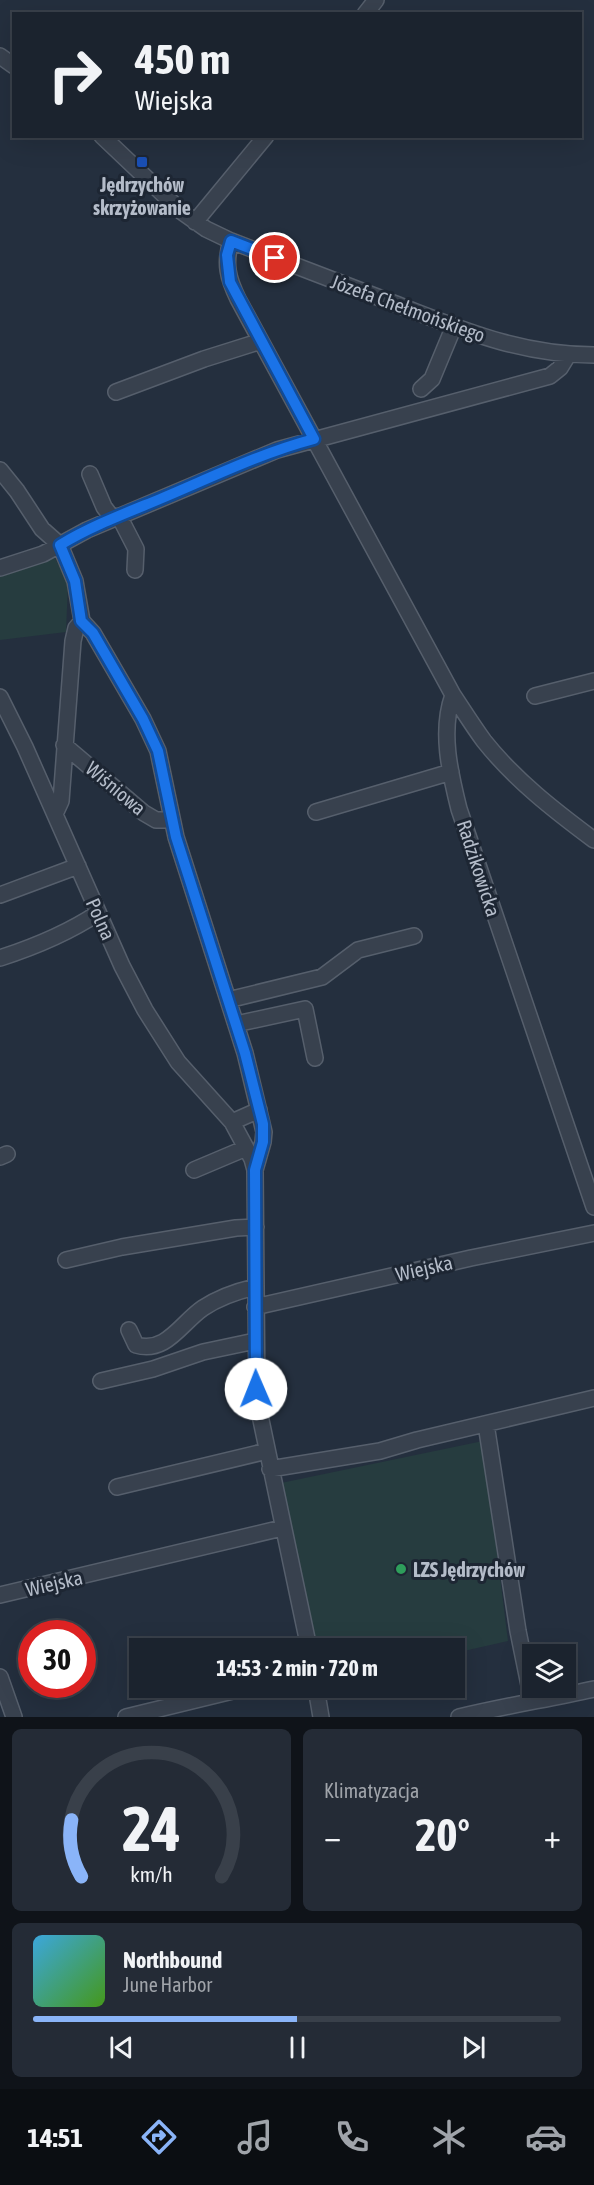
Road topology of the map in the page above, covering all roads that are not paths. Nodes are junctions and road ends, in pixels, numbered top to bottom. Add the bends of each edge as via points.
1 (376, 0) edge
2 (367, 12) edge
3 (104, 138) edge
4 (264, 138) edge
5 (195, 222) junction
6 (231, 241) junction
7 (454, 326) junction
8 (261, 341) junction
9 (568, 355) junction
10 (594, 355) edge
11 (421, 389) dead end
12 (116, 392) dead end
13 (314, 439) junction
14 (0, 470) edge
15 (90, 474) dead end
16 (116, 518) junction
17 (60, 545) junction
18 (0, 568) edge
19 (135, 570) dead end
20 (81, 621) junction
21 (594, 681) edge
22 (453, 695) junction
23 (536, 696) dead end
24 (0, 697) edge
25 (4, 715) edge
26 (64, 745) junction
27 (451, 772) junction
28 (316, 812) dead end
29 (55, 814) junction
30 (172, 820) junction
31 (594, 840) edge
32 (78, 866) junction
33 (0, 895) edge
34 (98, 913) junction
35 (414, 936) dead end
36 (0, 958) edge
37 (228, 1000) junction
38 (236, 1024) junction
39 (315, 1058) dead end
40 (259, 1110) junction
41 (232, 1122) junction
42 (246, 1148) junction
43 (194, 1170) dead end
44 (255, 1170) junction
45 (594, 1207) edge
46 (256, 1227) junction
47 (594, 1233) edge
48 (66, 1260) dead end
49 (255, 1287) junction
50 (255, 1307) junction
51 (129, 1330) dead end
52 (255, 1341) junction
53 (101, 1381) dead end
54 (594, 1398) edge
55 (486, 1424) junction
56 (267, 1451) junction
57 (270, 1469) junction
58 (117, 1487) dead end
59 (282, 1528) junction
60 (0, 1595) edge
61 (307, 1638) edge
62 (0, 1677) edge
63 (594, 1689) edge
64 (204, 1698) edge
65 (318, 1698) edge
66 (532, 1700) junction
67 (14, 1717) edge
68 (126, 1717) edge
69 (321, 1717) edge
70 (459, 1717) edge

1 - 2 street
3 - 5 street, Józefa Chełmońskiego
4 - 5 street
5 - 6 street, Józefa Chełmońskiego
6 - 7 street, Józefa Chełmońskiego
6 - 8 street via 227,255 230,282
7 - 9 street, Józefa Chełmońskiego via 520,348
7 - 11 street via 432,379
8 - 12 street
8 - 13 street
9 - 10 street, Józefa Chełmońskiego
9 - 13 street via 550,376
13 - 16 street via 276,450
13 - 22 street
14 - 17 street via 42,529
15 - 16 street via 104,507
16 - 17 street
16 - 19 street via 136,549
17 - 18 street
17 - 20 street via 75,581
20 - 26 street, Wiśniowa via 73,641
20 - 30 street via 93,633 158,751
21 - 23 street
22 - 27 street, Radzikowicka via 447,723
22 - 31 street via 485,742 522,782
24 - 25 street, Polna
25 - 29 street, Polna
26 - 29 street, Wiśniowa via 61,801
26 - 30 street, Wiśniowa via 144,813 156,820
27 - 28 street
27 - 45 street, Radzikowicka via 465,828
29 - 32 street, Polna
30 - 37 street
32 - 33 street
32 - 34 street, Polna
34 - 36 street via 39,944
34 - 41 street, Polna via 140,1001 178,1062
35 - 37 street via 358,950 322,977
37 - 38 street
38 - 39 street via 305,1009
38 - 40 street
40 - 41 street
40 - 44 street via 263,1142
41 - 42 street, Polna
42 - 43 street
42 - 44 street, Polna
44 - 46 street
46 - 48 street via 122,1247
46 - 49 street
47 - 50 street, Wiejska
49 - 50 street
49 - 51 street via 203,1308 168,1340 155,1346 136,1345
50 - 52 street
52 - 53 street
52 - 56 street via 256,1401
54 - 55 street
55 - 57 street via 380,1451
55 - 66 street
56 - 57 street
56 - 58 street
57 - 59 street
59 - 60 street, Wiejska
59 - 61 street
62 - 67 street
63 - 66 street
64 - 68 street
65 - 69 street
66 - 70 street

